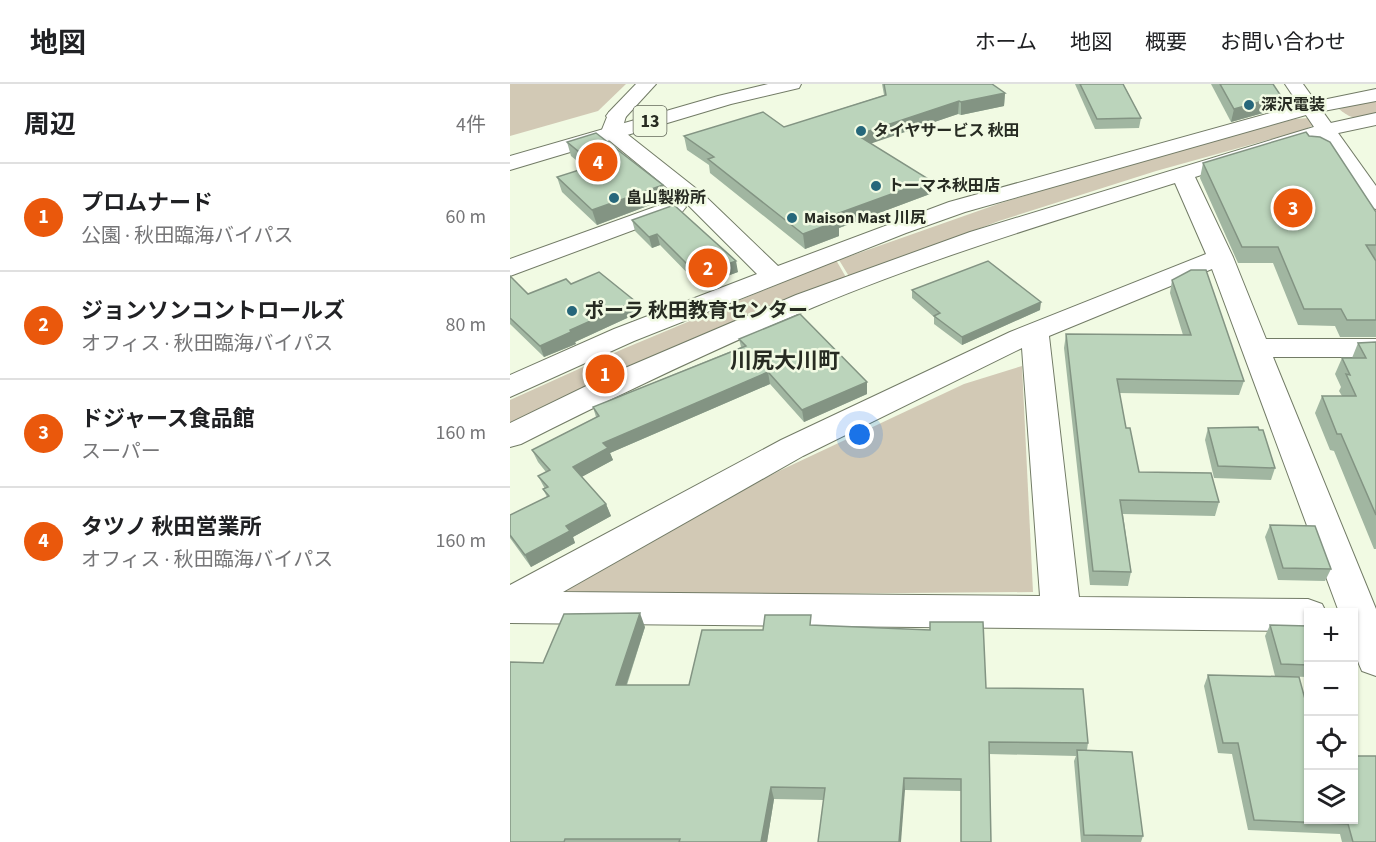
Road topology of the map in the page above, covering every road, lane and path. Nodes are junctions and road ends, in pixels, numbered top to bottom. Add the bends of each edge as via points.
1 (647, 84) edge
2 (743, 84) edge
3 (792, 84) edge
4 (1294, 84) edge
5 (1376, 96) edge
6 (1310, 108) junction
7 (1376, 119) edge
8 (613, 124) junction
9 (1324, 130) junction
10 (510, 149) edge
11 (510, 163) edge
12 (1182, 173) junction
13 (694, 199) junction
14 (1376, 202) edge
15 (1220, 257) junction
16 (510, 268) edge
17 (774, 276) junction
18 (1035, 332) junction
19 (1256, 348) junction
20 (1376, 348) edge
21 (510, 387) edge
22 (510, 435) edge
23 (511, 601) edge
24 (1353, 608) edge
25 (1061, 613) junction
26 (1304, 615) edge
27 (1358, 620) edge
28 (1376, 659) edge

1 - 8 main road
2 - 8 main road, 13
3 - 8 main road, 13
4 - 6 main road
5 - 6 main road
6 - 9 main road
6 - 17 main road via 957,207
7 - 9 main road
8 - 10 main road, 13
8 - 11 main road, 13
8 - 13 main road
9 - 12 main road
9 - 14 main road
12 - 15 main road
12 - 22 main road via 979,237 806,302 622,381
13 - 16 main road
13 - 17 main road
15 - 18 main road
15 - 19 main road
17 - 21 main road via 624,335
18 - 23 main road via 792,448
18 - 25 main road
19 - 20 main road
19 - 24 main road
23 - 25 main road
25 - 26 main road
27 - 28 main road

